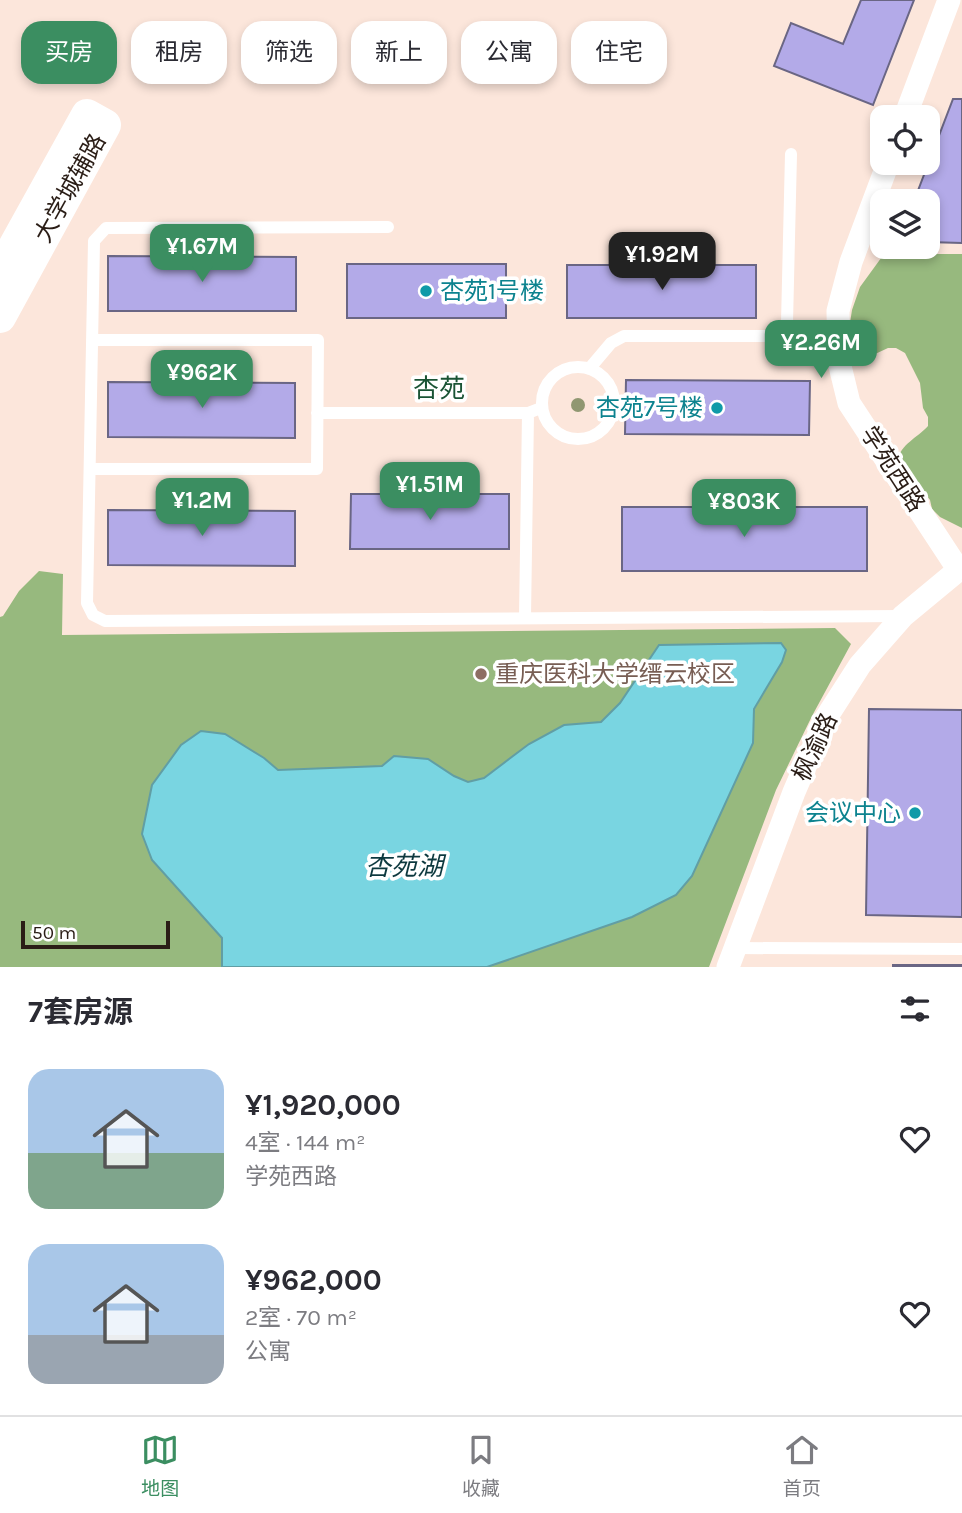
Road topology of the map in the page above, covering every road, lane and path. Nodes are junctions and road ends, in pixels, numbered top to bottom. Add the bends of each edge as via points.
1 (949, 0) edge
2 (910, 105) edge
3 (791, 154) dead end
4 (883, 175) edge
5 (388, 227) dead end
6 (0, 272) edge
7 (0, 317) edge
8 (789, 336) junction
9 (92, 340) junction
10 (839, 362) junction
11 (589, 369) junction
12 (541, 408) junction
13 (317, 412) junction
14 (528, 412) junction
15 (90, 469) junction
16 (960, 568) edge
17 (902, 615) junction
18 (524, 618) junction
19 (962, 949) edge
20 (732, 958) edge

1 - 2 street
3 - 8 lane
4 - 10 street, 学苑西路 via 850,262 838,311
5 - 9 lane via 106,228 94,241
6 - 7 street, 大学城辅路 via 87,115 105,125
8 - 10 lane
8 - 11 lane via 624,336 611,343
9 - 13 lane via 318,340
9 - 15 lane
10 - 16 street, 学苑西路 via 849,403
11 - 12 lane via 565,369 555,375 547,384
11 - 12 lane via 600,374 613,394 612,417 606,427 585,439 562,436 552,429
12 - 14 lane
13 - 14 lane
13 - 15 lane via 317,469
14 - 18 lane
15 - 18 lane via 88,603 93,615 105,621
16 - 17 street, 枫渝路
17 - 18 lane
17 - 20 street, 枫渝路 via 860,665 827,718
19 - 20 lane

